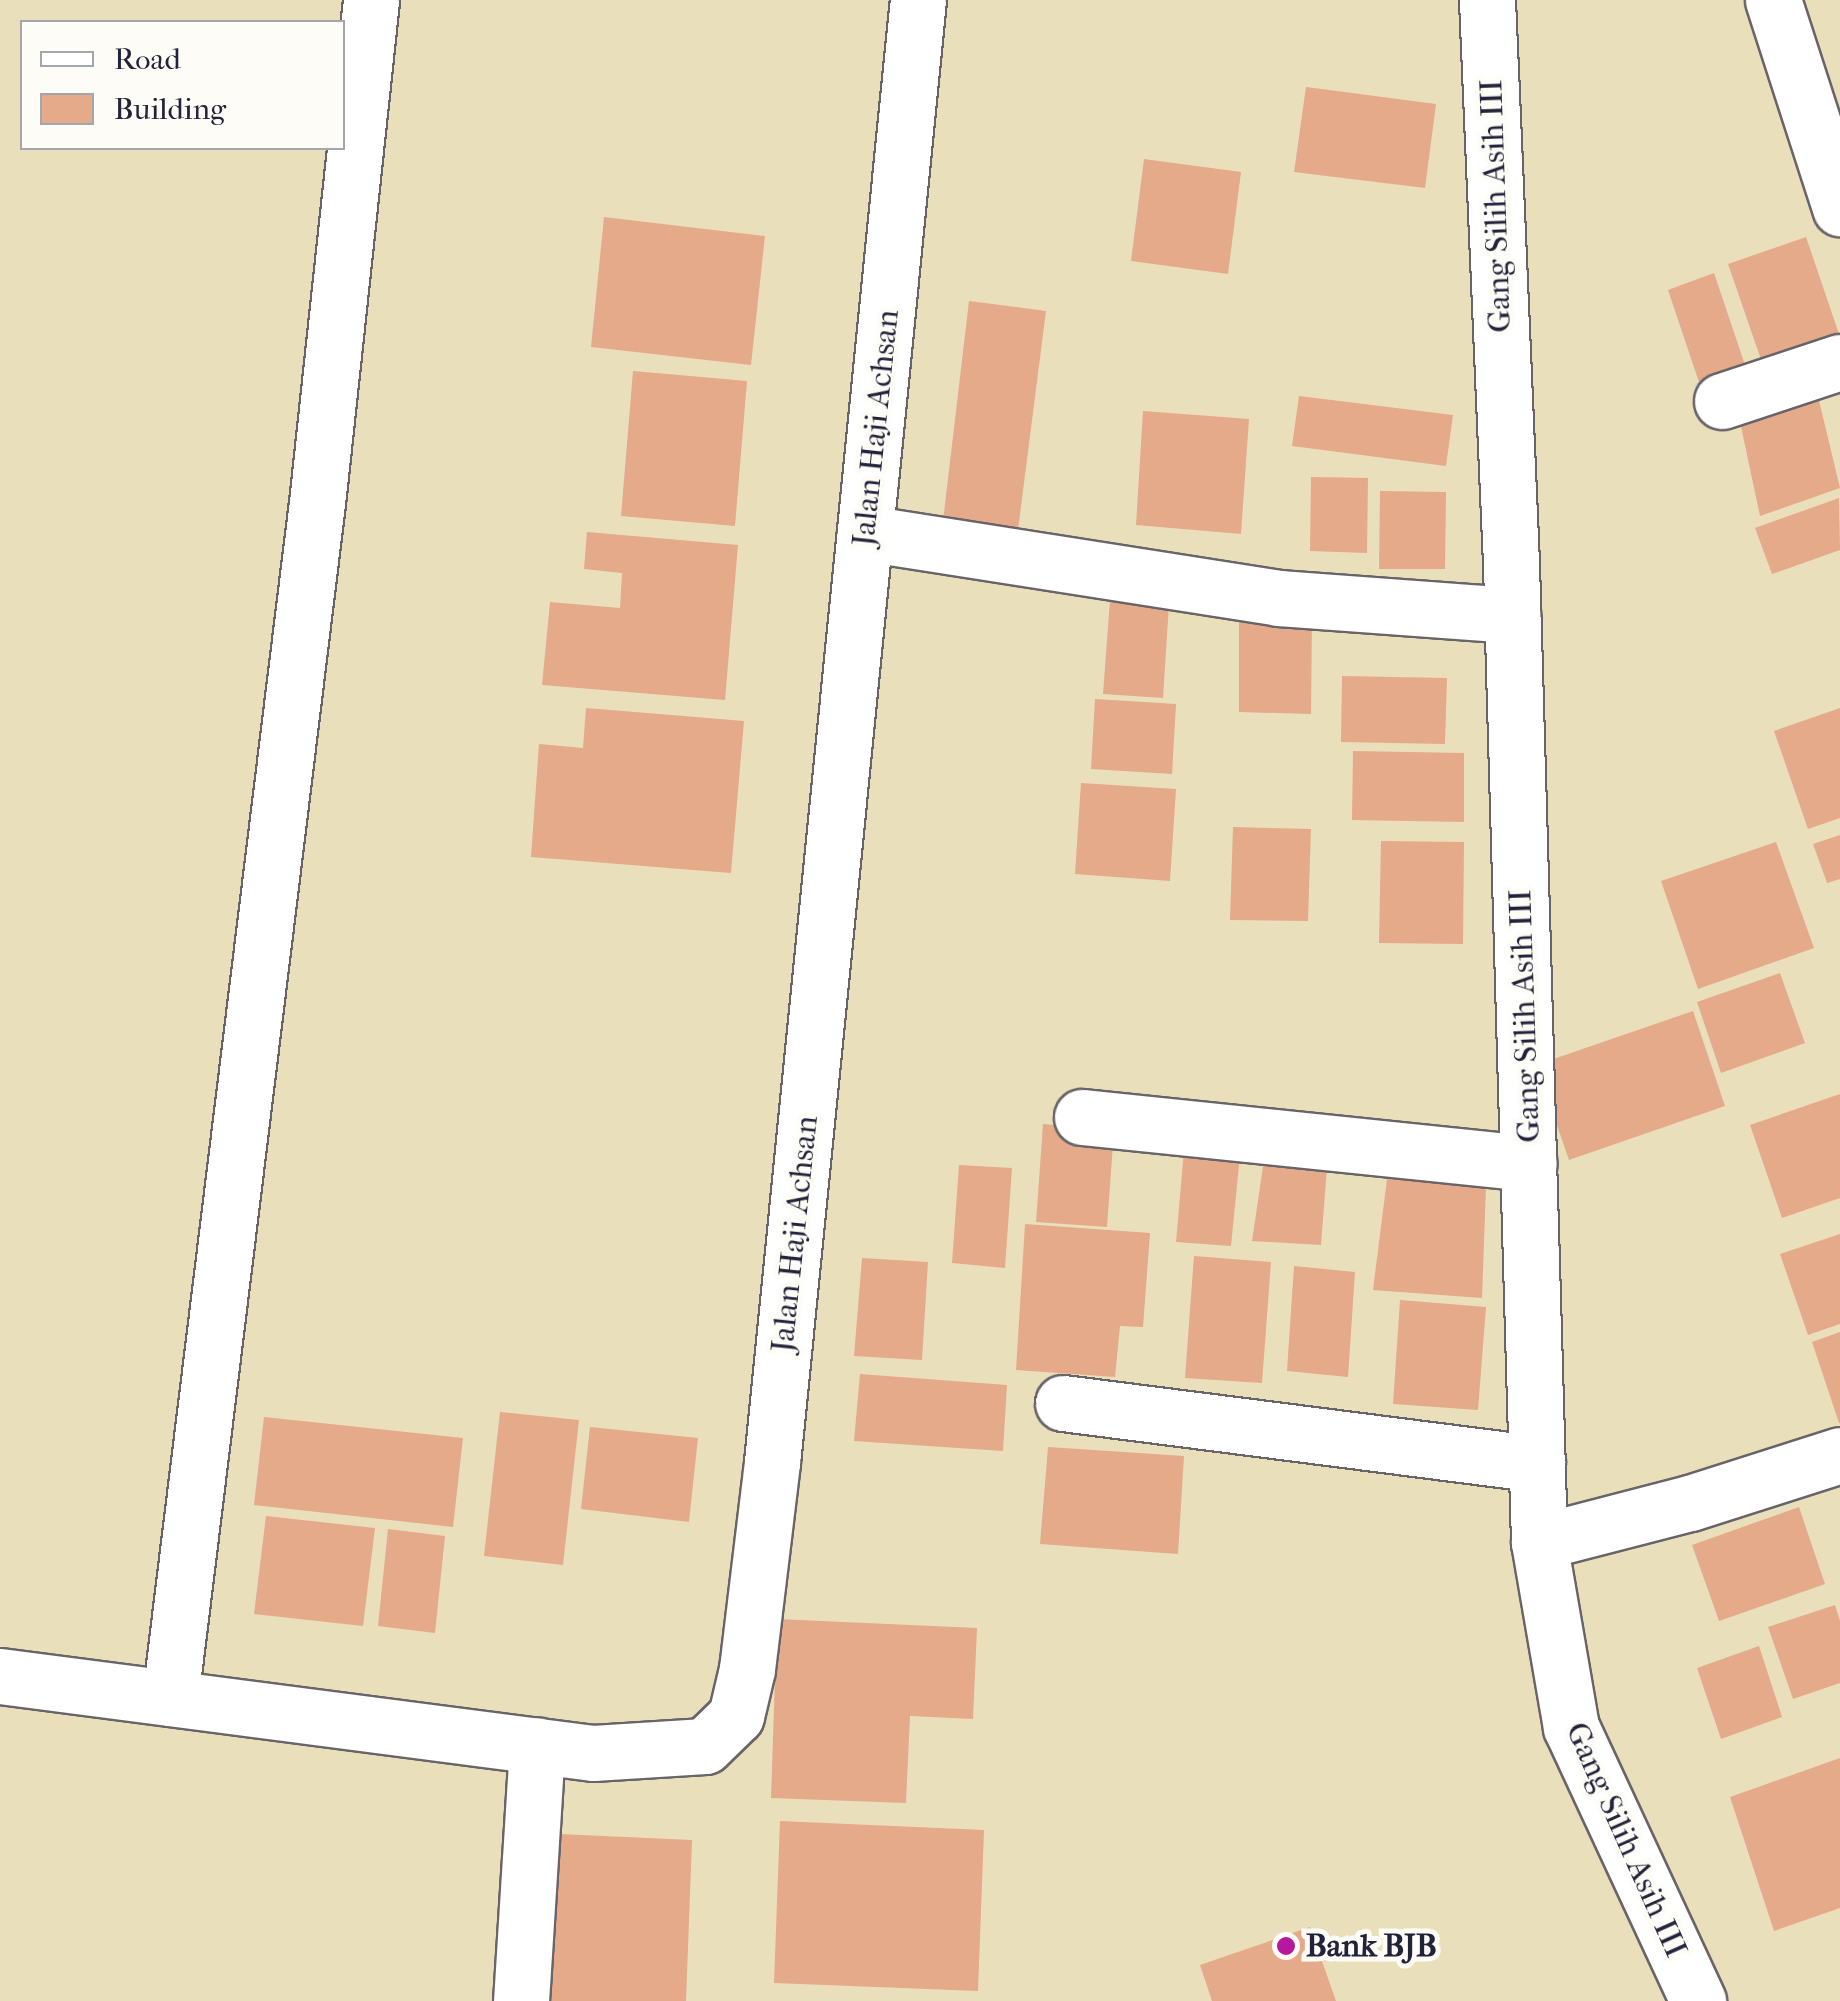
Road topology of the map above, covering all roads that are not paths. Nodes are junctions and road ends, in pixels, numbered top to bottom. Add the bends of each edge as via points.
1 (370, 0) edge
2 (918, 0) edge
3 (1487, 0) edge
4 (1773, 0) edge
5 (1840, 208) edge
6 (1840, 362) edge
7 (1722, 401) dead end
8 (865, 532) junction
9 (1512, 615) junction
10 (1082, 1117) dead end
11 (1530, 1163) junction
12 (1063, 1403) dead end
13 (1840, 1455) edge
14 (1537, 1464) junction
15 (1539, 1542) junction
16 (0, 1676) edge
17 (170, 1698) junction
18 (537, 1746) junction
19 (521, 2001) edge
20 (1698, 2001) edge

1 - 17 street via 315,522
2 - 8 street, Jalan Haji Achsan
3 - 9 street, Gang Silih Asih III
4 - 5 street
6 - 7 street
8 - 9 street via 1279,598
8 - 18 street, Jalan Haji Achsan via 772,1462 748,1668 736,1716 705,1746 593,1753
9 - 11 street, Gang Silih Asih III
10 - 11 street
11 - 14 street, Gang Silih Asih III
12 - 14 street
13 - 15 street
14 - 15 street, Gang Silih Asih III
15 - 20 street, Gang Silih Asih III via 1571,1727
16 - 17 street, Jalan Haji Achsan
17 - 18 street, Jalan Haji Achsan
18 - 19 street

